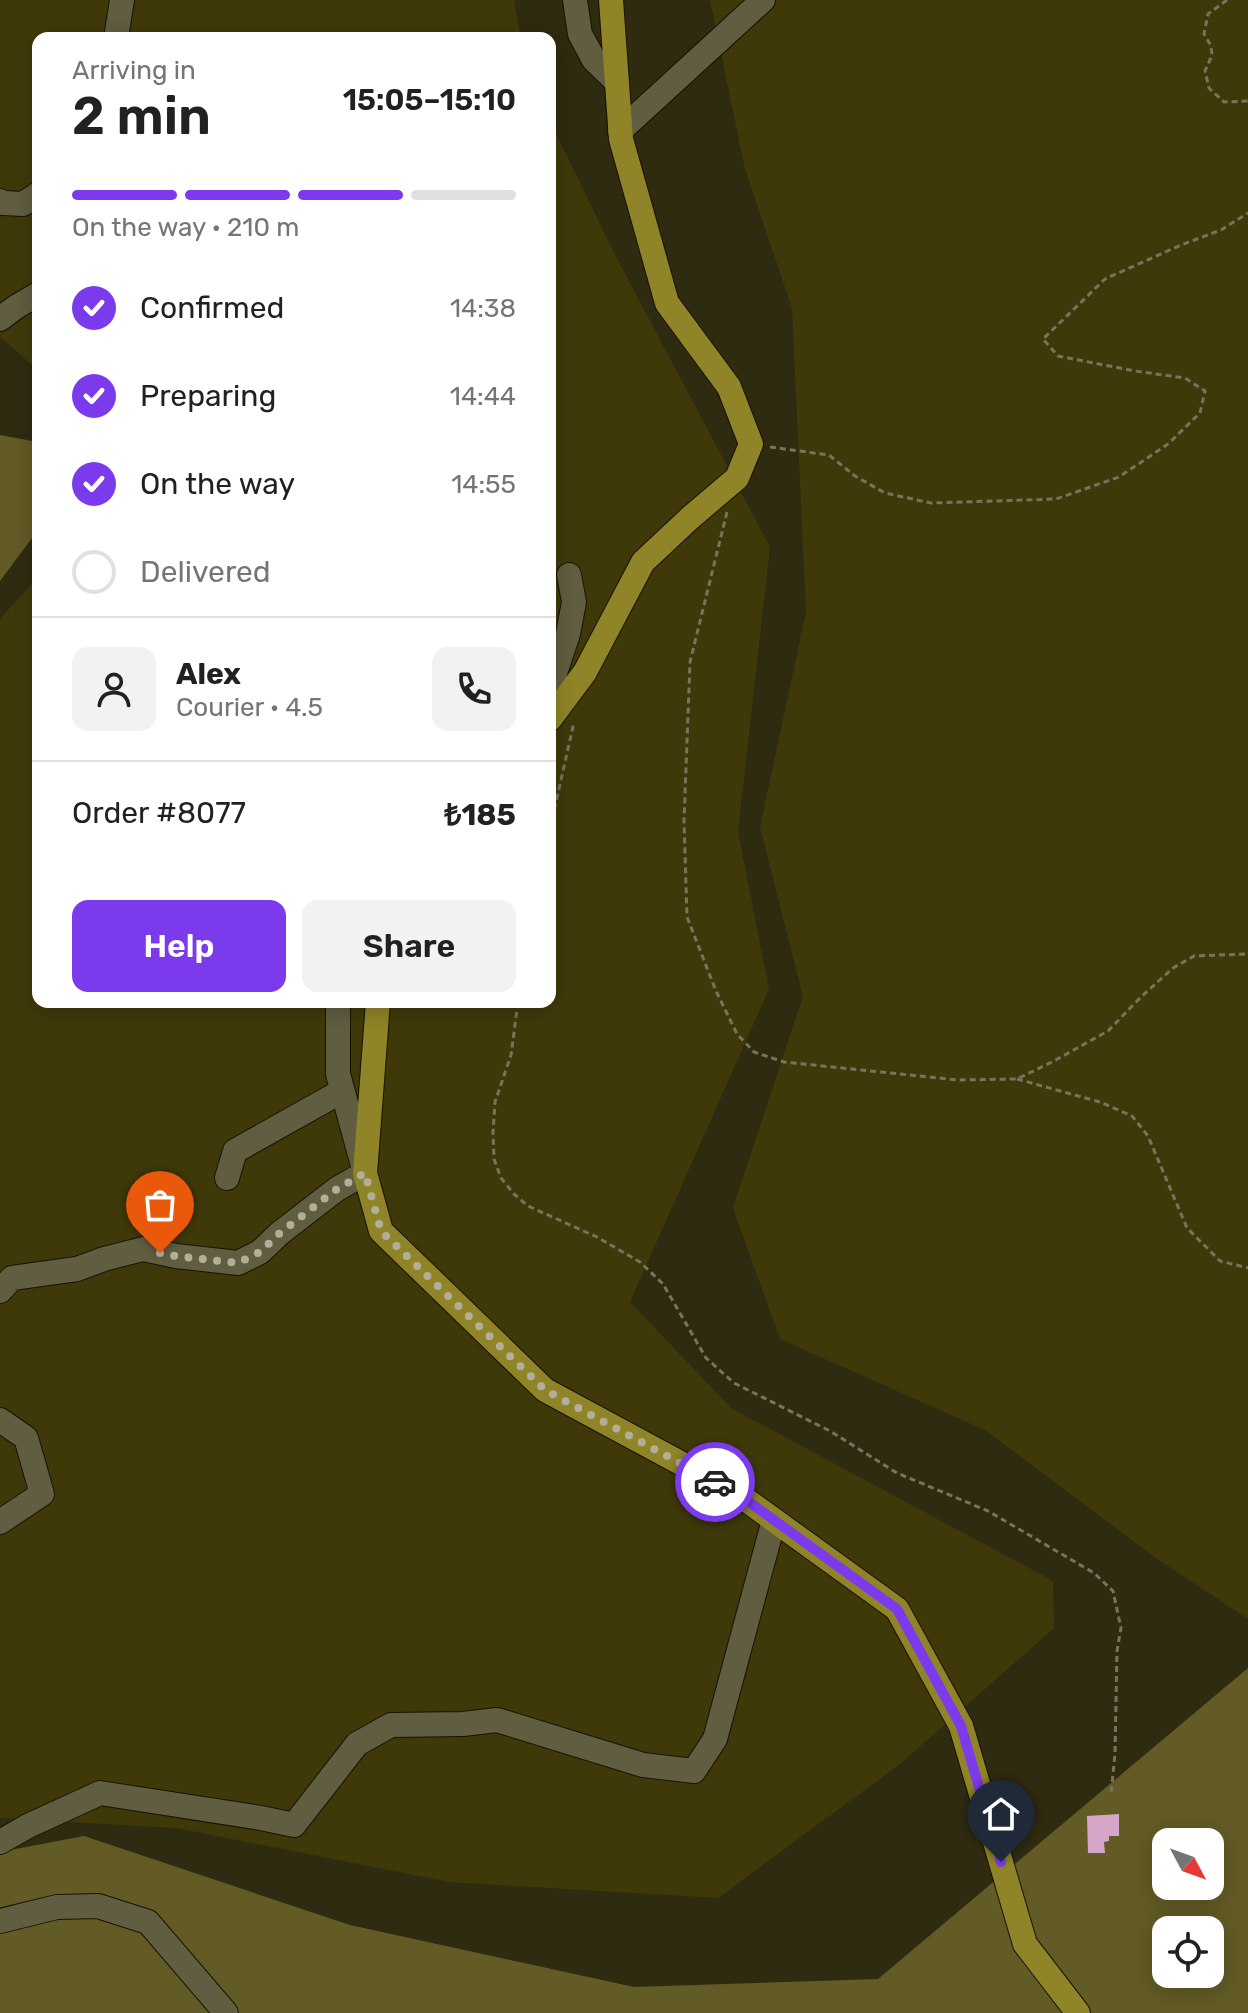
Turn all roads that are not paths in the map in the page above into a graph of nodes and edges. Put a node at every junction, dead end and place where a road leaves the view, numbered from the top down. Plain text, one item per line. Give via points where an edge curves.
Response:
1 (122, 0) edge
2 (575, 0) edge
3 (611, 0) edge
4 (763, 0) edge
5 (117, 32) edge
6 (617, 82) junction
7 (620, 131) junction
8 (32, 198) edge
9 (0, 201) edge
10 (32, 298) edge
11 (0, 319) edge
12 (569, 575) dead end
13 (556, 670) edge
14 (556, 711) edge
15 (338, 1008) edge
16 (378, 1008) edge
17 (342, 1091) junction
18 (365, 1173) junction
19 (227, 1178) dead end
20 (0, 1291) edge
21 (0, 1420) edge
22 (774, 1520) junction
23 (0, 1522) edge
24 (0, 1842) edge
25 (0, 1921) edge
26 (226, 2013) edge
27 (1078, 2013) edge

1 - 5 street
2 - 6 street via 580,34 594,60
3 - 6 main road
4 - 7 street
6 - 7 main road
7 - 14 main road via 667,303 729,387 751,444 735,481 643,562 585,672
8 - 9 street via 23,204
10 - 11 street
12 - 13 street via 574,602
15 - 17 street
16 - 18 main road
17 - 18 street
17 - 19 street via 235,1151
18 - 20 street via 238,1263 143,1249 77,1269 12,1278
18 - 22 main road via 381,1231 545,1390 738,1494
21 - 23 street via 26,1438 42,1494
22 - 24 street via 715,1739 694,1771 643,1765 497,1720 391,1725 357,1744 294,1825 100,1793
22 - 27 main road via 897,1609 961,1726 1025,1944
25 - 26 street via 57,1907 98,1906 148,1922

